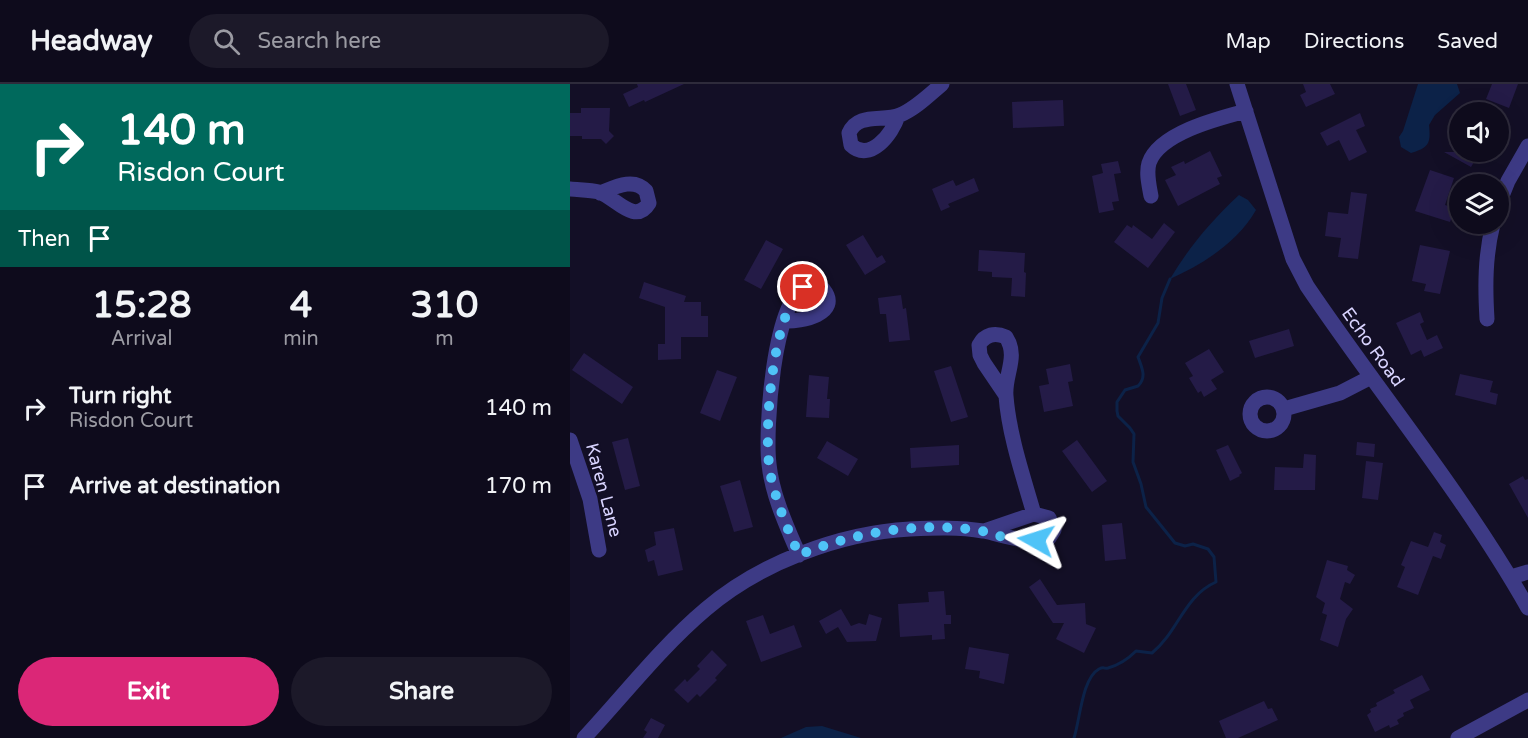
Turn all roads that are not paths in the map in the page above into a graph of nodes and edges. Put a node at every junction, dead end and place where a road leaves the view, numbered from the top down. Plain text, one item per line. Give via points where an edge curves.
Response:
1 (942, 84) edge
2 (1237, 84) edge
3 (1246, 111) junction
4 (898, 116) dead end
5 (1528, 146) edge
6 (1509, 179) edge
7 (570, 189) edge
8 (600, 193) dead end
9 (1151, 196) dead end
10 (1491, 234) edge
11 (1487, 319) dead end
12 (785, 321) dead end
13 (1371, 377) junction
14 (1005, 393) dead end
15 (1284, 409) dead end
16 (570, 440) edge
17 (1034, 514) junction
18 (984, 531) junction
19 (599, 550) dead end
20 (799, 555) junction
21 (1528, 572) edge
22 (1511, 577) junction
23 (1528, 608) edge
24 (1528, 700) edge
25 (584, 738) edge
26 (1458, 738) edge

1 - 4 street
2 - 3 street, Echo Road
3 - 9 street via 1198,126 1161,146 1148,170
3 - 13 street, Echo Road via 1298,270
5 - 6 street
7 - 8 street
10 - 11 street via 1485,280
12 - 20 street via 770,394 769,465
13 - 15 street via 1340,393
13 - 22 street, Echo Road
14 - 17 street
16 - 19 street, Karen Lane via 595,518
17 - 18 street
17 - 18 street via 1046,515 1052,521 1054,530 1049,538 1020,539
18 - 20 street via 933,528 877,532
20 - 25 street via 708,607
21 - 22 street
22 - 23 street, Echo Road
24 - 26 street

